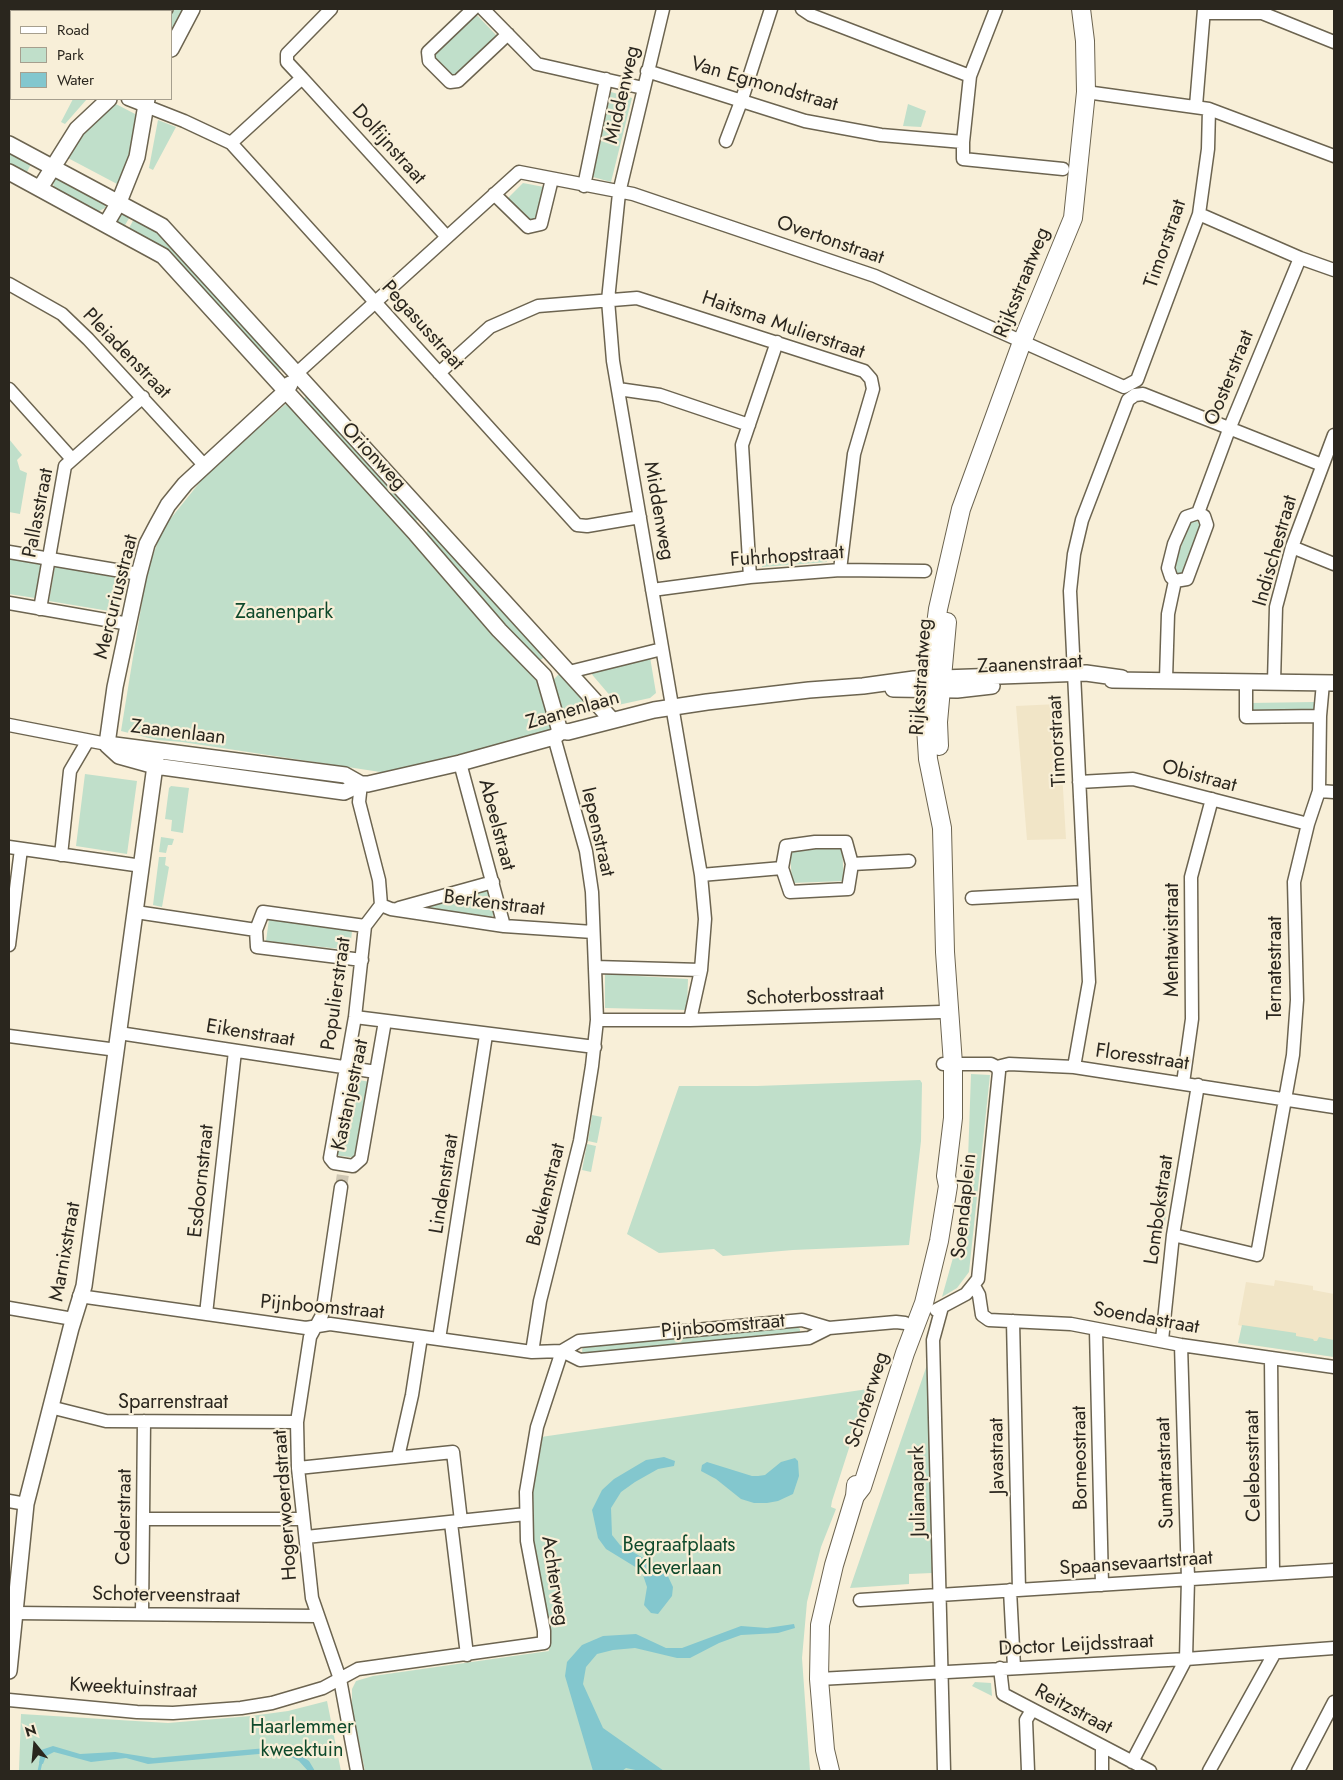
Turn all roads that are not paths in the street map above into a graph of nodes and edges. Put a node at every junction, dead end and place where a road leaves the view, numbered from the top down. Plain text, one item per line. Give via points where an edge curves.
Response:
1 (192, 9) edge
2 (332, 9) edge
3 (473, 9) edge
4 (483, 9) edge
5 (663, 9) edge
6 (771, 9) edge
7 (802, 9) edge
8 (996, 9) edge
9 (1088, 9) edge
10 (1204, 11) edge
11 (508, 34) junction
12 (1334, 42) edge
13 (172, 47) edge
14 (647, 71) junction
15 (970, 76) junction
16 (302, 78) junction
17 (606, 79) junction
18 (1086, 84) junction
19 (644, 88) junction
20 (742, 99) junction
21 (108, 100) edge
22 (133, 100) edge
23 (147, 103) edge
24 (1196, 106) junction
25 (1209, 109) junction
26 (726, 141) dead end
27 (963, 142) junction
28 (230, 143) junction
29 (9, 144) edge
30 (1334, 156) edge
31 (52, 166) junction
32 (1063, 169) dead end
33 (9, 172) edge
34 (552, 179) junction
35 (584, 186) junction
36 (40, 188) junction
37 (619, 192) junction
38 (494, 194) junction
39 (118, 202) junction
40 (1199, 214) junction
41 (106, 224) junction
42 (447, 237) junction
43 (1300, 258) junction
44 (1334, 270) edge
45 (9, 284) edge
46 (608, 300) junction
47 (375, 302) junction
48 (777, 342) junction
49 (1022, 342) junction
50 (297, 373) junction
51 (438, 373) junction
52 (9, 389) edge
53 (618, 389) junction
54 (1134, 389) junction
55 (286, 392) junction
56 (142, 397) junction
57 (749, 425) junction
58 (1230, 427) junction
59 (1334, 435) edge
60 (72, 459) junction
61 (204, 465) junction
62 (1322, 466) junction
63 (1198, 513) junction
64 (640, 517) junction
65 (430, 520) junction
66 (416, 534) junction
67 (1292, 547) junction
68 (9, 552) edge
69 (49, 558) junction
70 (1334, 564) edge
71 (840, 570) junction
72 (925, 571) dead end
73 (139, 574) junction
74 (750, 577) junction
75 (1175, 582) junction
76 (652, 590) junction
77 (9, 603) edge
78 (40, 609) junction
79 (129, 624) junction
80 (662, 649) junction
81 (567, 670) junction
82 (544, 676) junction
83 (1073, 678) junction
84 (1166, 679) junction
85 (1246, 681) junction
86 (1274, 682) junction
87 (1329, 683) edge
88 (935, 684) junction
89 (672, 707) junction
90 (1320, 716) junction
91 (612, 720) junction
92 (9, 725) edge
93 (558, 734) junction
94 (87, 742) junction
95 (107, 744) junction
96 (157, 751) junction
97 (460, 763) junction
98 (155, 766) junction
99 (1079, 782) junction
100 (361, 784) junction
101 (1319, 792) junction
102 (1334, 792) edge
103 (1212, 800) junction
104 (1308, 824) junction
105 (15, 848) edge
106 (60, 855) junction
107 (909, 861) dead end
108 (852, 864) junction
109 (142, 866) junction
110 (782, 868) junction
111 (701, 875) junction
112 (493, 882) junction
113 (1084, 892) junction
114 (972, 898) dead end
115 (386, 907) junction
116 (136, 912) junction
117 (365, 926) junction
118 (504, 926) junction
119 (256, 930) junction
120 (593, 932) junction
121 (9, 945) edge
122 (362, 960) junction
123 (595, 967) junction
124 (700, 970) junction
125 (946, 1011) junction
126 (355, 1017) junction
127 (597, 1020) junction
128 (690, 1020) junction
129 (386, 1021) junction
130 (119, 1033) junction
131 (486, 1035) junction
132 (9, 1036) edge
133 (594, 1047) junction
134 (117, 1050) junction
135 (235, 1051) junction
136 (948, 1064) junction
137 (997, 1067) junction
138 (1074, 1067) junction
139 (345, 1068) junction
140 (376, 1072) junction
141 (1183, 1083) junction
142 (1198, 1085) junction
143 (1284, 1099) junction
144 (1334, 1107) edge
145 (341, 1187) tunnel mouth
146 (1173, 1235) junction
147 (974, 1286) junction
148 (79, 1296) junction
149 (942, 1307) junction
150 (9, 1308) edge
151 (206, 1314) junction
152 (73, 1318) junction
153 (1013, 1321) junction
154 (912, 1324) junction
155 (316, 1326) junction
156 (829, 1328) junction
157 (1096, 1330) junction
158 (421, 1337) junction
159 (439, 1339) junction
160 (1162, 1340) junction
161 (1181, 1345) junction
162 (562, 1351) junction
163 (532, 1352) junction
164 (1271, 1358) junction
165 (1334, 1367) edge
166 (50, 1407) junction
167 (144, 1421) junction
168 (297, 1422) junction
169 (398, 1457) junction
170 (298, 1468) junction
171 (9, 1501) edge
172 (26, 1504) junction
173 (526, 1514) junction
174 (144, 1519) junction
175 (303, 1519) junction
176 (456, 1522) junction
177 (306, 1537) junction
178 (1334, 1570) edge
179 (1273, 1574) junction
180 (1188, 1580) junction
181 (1102, 1586) junction
182 (1015, 1590) junction
183 (941, 1596) junction
184 (860, 1600) dead end
185 (14, 1613) junction
186 (142, 1614) junction
187 (317, 1616) junction
188 (1334, 1648) edge
189 (1274, 1654) junction
190 (467, 1655) junction
191 (1186, 1659) junction
192 (1014, 1667) junction
193 (1000, 1668) junction
194 (9, 1672) edge
195 (942, 1672) junction
196 (340, 1679) junction
197 (823, 1679) junction
198 (9, 1700) edge
199 (1334, 1702) edge
200 (1032, 1710) junction
201 (1329, 1722) edge
202 (1102, 1747) junction
203 (1132, 1762) junction
204 (830, 1766) edge
205 (357, 1771) edge
206 (944, 1771) edge
207 (1028, 1771) edge
208 (1102, 1771) edge
209 (1150, 1771) edge
210 (1209, 1771) edge
211 (1298, 1771) edge

1 - 13 street
2 - 16 street, Dolfijnstraat via 287,54 288,62
3 - 11 street via 428,52 429,61 450,82 458,81
4 - 11 street
5 - 14 street, Middenweg
6 - 20 street
7 - 15 street
8 - 15 street
9 - 18 main road, Rijksstraatweg
10 - 12 street via 1262,13
10 - 24 street
11 - 17 street via 537,64
14 - 19 street, Middenweg
14 - 20 street, Van Egmondstraat
15 - 27 street
16 - 28 street
16 - 42 street, Dolfijnstraat
17 - 19 street
17 - 35 street, Middenweg
18 - 24 street
18 - 49 main road, Rijksstraatweg via 1073,218
19 - 37 street, Middenweg
20 - 26 street
20 - 27 street, Van Egmondstraat via 805,121 881,135
21 - 31 street via 77,129
22 - 23 street, Pegasusstraat
23 - 28 street, Pegasusstraat
23 - 39 street via 137,157
24 - 25 street
25 - 30 street
25 - 40 street, Timorstraat via 1208,148
27 - 32 street via 963,159
28 - 47 street, Pegasusstraat
29 - 31 street, Orionweg
31 - 36 street
31 - 39 street, Orionweg
33 - 36 street, Orionweg
34 - 35 street, Overtonstraat
34 - 38 street, Overtonstraat via 519,172
34 - 38 street via 541,224 528,227
35 - 37 street, Overtonstraat
36 - 41 street, Orionweg
37 - 46 street, Middenweg
37 - 49 street, Overtonstraat via 875,276
38 - 42 street
39 - 41 street
39 - 50 street, Orionweg via 162,226
40 - 43 street
40 - 54 street, Timorstraat
41 - 55 street, Orionweg via 163,256
42 - 47 street
43 - 44 street
43 - 58 street, Oosterstraat
45 - 56 street, Pleiadenstraat via 62,314
46 - 48 street, Haitsma Mulierstraat via 637,298
46 - 51 street, Haitsma Mulierstraat via 538,306 490,327
46 - 53 street, Middenweg
47 - 50 street
47 - 51 street, Pegasusstraat
48 - 57 street
48 - 71 street, Haitsma Mulierstraat via 864,371 871,379 873,389 854,454
49 - 54 street, Overtonstraat
49 - 88 main road, Rijksstraatweg via 961,509 938,610
50 - 55 street, Mercuriusstraat
50 - 65 street, Orionweg
51 - 64 street, Pegasusstraat via 577,525
52 - 60 street
53 - 57 street via 660,395
53 - 64 street, Middenweg
54 - 58 street, Overtonstraat
54 - 83 street, Timorstraat via 1082,520 1074,554 1070,591
55 - 61 street, Mercuriusstraat
55 - 66 street, Orionweg
56 - 60 street, Pallasstraat
56 - 61 street, Pleiadenstraat
57 - 74 street via 742,445
58 - 62 street, Overtonstraat
58 - 63 street, Oosterstraat
59 - 62 street, Indischestraat
60 - 69 street, Pallasstraat via 65,466
61 - 73 street, Mercuriusstraat via 168,506 147,544
62 - 67 street, Indischestraat
63 - 75 street, Oosterstraat via 1186,517 1174,544 1168,568
63 - 75 street via 1204,516 1207,526 1187,579
64 - 76 street, Middenweg
65 - 66 street
65 - 81 street, Orionweg
66 - 82 street, Orionweg via 498,630
67 - 70 street
67 - 86 street, Indischestraat via 1276,607
68 - 69 street
69 - 73 street
69 - 78 street, Pallasstraat
71 - 72 street, Fuhrhopstraat
71 - 74 street, Fuhrhopstraat
73 - 79 street, Mercuriusstraat
74 - 76 street, Fuhrhopstraat
75 - 84 street, Oosterstraat via 1168,614
76 - 80 street, Middenweg
77 - 78 street
78 - 79 street
79 - 95 street, Mercuriusstraat
80 - 81 street
80 - 89 street, Middenweg
81 - 82 street
81 - 91 street, Orionweg
82 - 93 street, Orionweg
83 - 84 street, Zaanenstraat
83 - 88 street, Zaanenstraat
83 - 99 street, Timorstraat
84 - 85 street, Zaanenstraat
85 - 86 street, Zaanenstraat
85 - 90 street via 1246,717
86 - 87 street, Zaanenstraat
87 - 90 street, Ternatestraat
88 - 89 street, Zaanenlaan via 799,693
88 - 125 main road, Rijksstraatweg via 925,710 928,759 942,828
89 - 91 street, Zaanenlaan
89 - 111 street, Middenweg
90 - 101 street, Ternatestraat
91 - 93 street, Zaanenlaan
92 - 94 street, Zaanenlaan
93 - 97 street, Zaanenlaan
93 - 120 street, Iepenstraat via 586,851
94 - 95 street, Zaanenlaan
94 - 106 street via 70,771
95 - 96 street, Zaanenlaan
95 - 98 street, Zaanenlaan via 119,756
96 - 98 street, Marnixstraat
96 - 100 street, Zaanenlaan via 345,775
97 - 100 street, Zaanenlaan
97 - 112 street, Abeelstraat
98 - 100 street, Zaanenlaan via 344,792
98 - 109 street, Marnixstraat
99 - 103 street, Obistraat via 1133,779
99 - 113 street, Timorstraat
100 - 115 street via 359,802
101 - 102 street
101 - 104 street, Ternatestraat
103 - 104 street, Obistraat
103 - 141 street, Mentawistraat via 1191,877 1192,1019
104 - 143 street, Ternatestraat via 1294,882 1297,1000 1293,1055
105 - 106 street
105 - 121 street
106 - 109 street
107 - 108 street
108 - 110 street via 846,842 815,842 786,846
108 - 110 street via 848,889 790,892
109 - 116 street, Marnixstraat
110 - 111 street
111 - 124 street, Middenweg via 705,919
112 - 115 street, Berkenstraat
112 - 118 street, Abeelstraat
113 - 114 street
113 - 138 street, Timorstraat via 1089,982
115 - 117 street, Populierstraat
115 - 118 street, Berkenstraat
116 - 119 street
116 - 130 street, Marnixstraat
117 - 119 street via 263,912
117 - 122 street, Populierstraat
118 - 120 street, Berkenstraat
119 - 122 street via 257,947
120 - 123 street, Iepenstraat
122 - 126 street, Populierstraat
123 - 124 street
123 - 127 street, Iepenstraat
124 - 128 street, Middenweg
125 - 128 street, Schoterbosstraat
125 - 136 main road, Soendaplein
126 - 129 street
126 - 139 street, Populierstraat
127 - 128 street, Schoterbosstraat
127 - 133 street, Beukenstraat
129 - 131 street
129 - 140 street, Kastanjestraat
130 - 134 street, Marnixstraat
130 - 135 street, Eikenstraat
131 - 133 street
131 - 159 street, Lindenstraat
132 - 134 street
133 - 163 street, Beukenstraat via 580,1141 540,1301
134 - 148 street, Marnixstraat via 84,1286
135 - 139 street, Eikenstraat
135 - 151 street, Esdoornstraat
136 - 137 street, Floresstraat via 991,1064
136 - 154 main road, Soendaplein via 946,1176
137 - 138 street, Floresstraat via 1009,1064
137 - 147 street, Soendaplein via 979,1272
138 - 141 street, Floresstraat
139 - 140 street, Eikenstraat
139 - 140 street, Kastanjestraat via 330,1158 343,1170 361,1159
141 - 142 street, Floresstraat
142 - 143 street, Floresstraat
142 - 146 street, Lombokstraat
143 - 144 street, Floresstraat
143 - 146 street, Ternatestraat via 1257,1255
145 - 155 street via 322,1315
146 - 160 street, Lombokstraat
147 - 149 street, Soendaplein
147 - 153 street, Soendastraat via 984,1317
148 - 151 street, Pijnboomstraat
148 - 152 street, Marnixstraat
149 - 154 street, Soendaplein
149 - 183 street, Julianapark via 933,1340
150 - 152 street
151 - 155 street, Pijnboomstraat via 306,1328
152 - 166 street, Marnixstraat
153 - 157 street, Soendastraat via 1071,1324
153 - 182 street, Javastraat
154 - 156 street, Pijnboomstraat via 896,1322
154 - 197 main road, Schoterweg via 855,1486 855,1496 834,1565 820,1625
155 - 158 street, Pijnboomstraat via 330,1324
155 - 168 street, Hogerwoerdstraat via 310,1337
156 - 162 street, Pijnboomstraat via 802,1320 579,1341
156 - 162 street, Pijnboomstraat via 809,1338 580,1360
157 - 160 street, Soendastraat
157 - 181 street, Borneostraat
158 - 159 street, Pijnboomstraat
158 - 169 street
159 - 163 street, Pijnboomstraat
160 - 161 street, Soendastraat
161 - 164 street, Soendastraat
161 - 180 street, Sumatrastraat
162 - 163 street, Pijnboomstraat
162 - 173 street, Achterweg via 533,1442
164 - 165 street, Soendastraat
164 - 179 street, Celebesstraat
166 - 167 street, Sparrenstraat via 106,1421
166 - 172 street, Marnixstraat
167 - 168 street, Sparrenstraat
167 - 174 street, Cederstraat
168 - 170 street, Hogerwoerdstraat
169 - 170 street
169 - 176 street via 453,1452
170 - 175 street, Hogerwoerdstraat
171 - 172 street
172 - 185 street, Marnixstraat
173 - 176 street
173 - 190 street, Achterweg via 527,1541 545,1641
174 - 175 street
174 - 186 street, Cederstraat
175 - 177 street, Hogerwoerdstraat
176 - 177 street
176 - 190 street
177 - 187 street, Hogerwoerdstraat
178 - 179 street, Spaansevaartstraat
179 - 180 street, Spaansevaartstraat
180 - 181 street, Spaansevaartstraat
180 - 191 street, Sumatrastraat
181 - 182 street, Spaansevaartstraat
182 - 183 street, Spaansevaartstraat
182 - 192 street, Javastraat
183 - 184 street
183 - 195 street, Julianapark
185 - 186 street, Schoterveenstraat
185 - 194 street, Marnixstraat
186 - 187 street, Schoterveenstraat
187 - 196 street, Hogerwoerdstraat
188 - 189 street, Doctor Leijdsstraat
189 - 191 street, Doctor Leijdsstraat
189 - 210 street
190 - 196 street, Achterweg via 358,1669
191 - 192 street, Doctor Leijdsstraat
191 - 203 street
192 - 193 street, Doctor Leijdsstraat
193 - 195 street, Doctor Leijdsstraat
193 - 200 street, Reitzstraat via 1002,1694
195 - 197 street, Doctor Leijdsstraat
195 - 206 street, Julianapark
196 - 198 street, Kweektuinstraat via 323,1688 272,1703 209,1711 137,1712
196 - 205 street, Hogerwoerdstraat
197 - 204 main road, Schoterweg via 825,1750
199 - 201 street
200 - 202 street, Reitzstraat
200 - 207 street via 1026,1720
201 - 211 street
202 - 203 street, Reitzstraat
202 - 208 street
203 - 209 street, Reitzstraat

